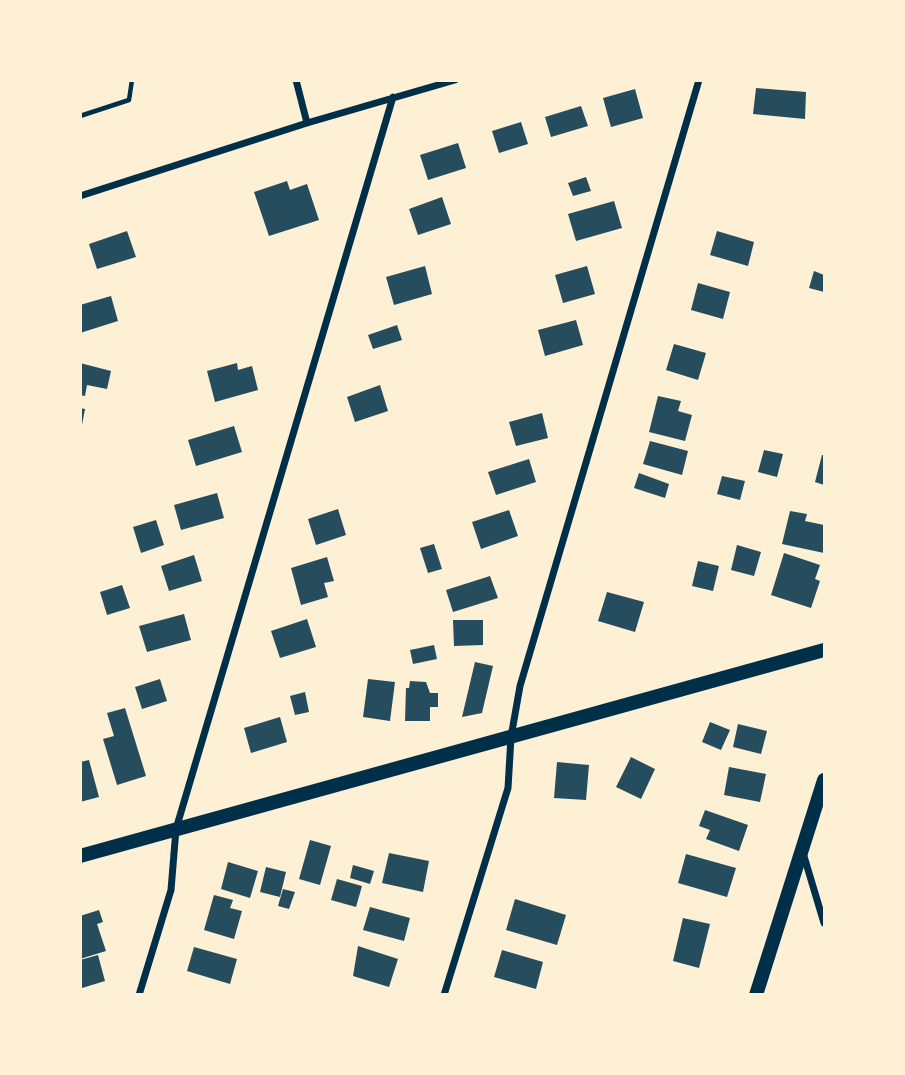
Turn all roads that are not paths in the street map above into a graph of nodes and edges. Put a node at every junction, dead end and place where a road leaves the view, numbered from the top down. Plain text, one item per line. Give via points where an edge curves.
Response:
1 (132, 80) edge
2 (296, 80) edge
3 (455, 80) edge
4 (699, 80) edge
5 (393, 97) junction
6 (80, 116) edge
7 (307, 123) junction
8 (80, 196) edge
9 (824, 650) edge
10 (511, 737) junction
11 (824, 780) edge
12 (176, 829) junction
13 (801, 849) junction
14 (80, 856) edge
15 (824, 923) edge
16 (139, 995) edge
17 (444, 995) edge
18 (756, 995) edge

1 - 6 lane via 129,100
2 - 7 street
3 - 5 street
4 - 10 street via 520,686
5 - 7 street
5 - 12 street
7 - 8 street
9 - 10 main road
10 - 12 main road
10 - 17 street via 508,788
11 - 13 main road
12 - 14 main road
12 - 16 street via 171,890
13 - 15 street
13 - 18 main road

